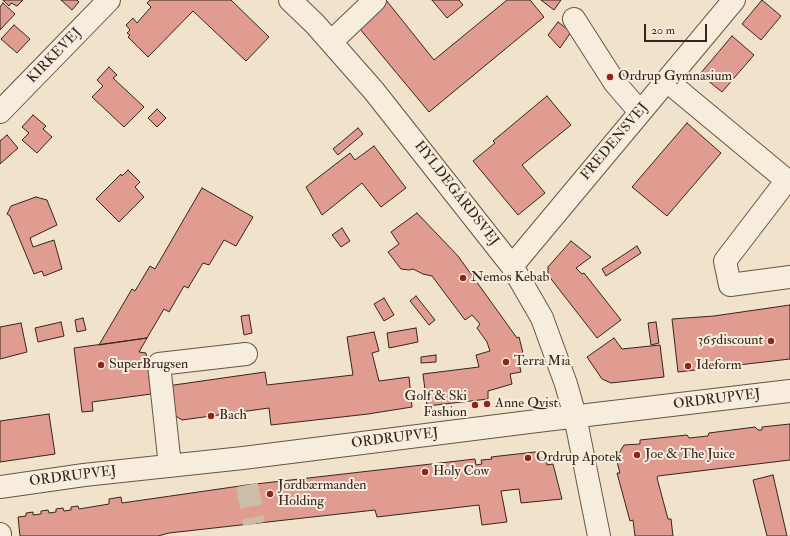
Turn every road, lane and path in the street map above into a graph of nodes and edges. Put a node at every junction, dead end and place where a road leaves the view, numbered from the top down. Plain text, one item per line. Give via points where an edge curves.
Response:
1 (109, 0) edge
2 (290, 0) edge
3 (375, 0) edge
4 (734, 0) edge
5 (574, 19) dead end
6 (331, 42) junction
7 (667, 81) junction
8 (0, 112) edge
9 (640, 112) junction
10 (788, 181) edge
11 (512, 266) junction
12 (790, 277) edge
13 (246, 354) dead end
14 (790, 391) edge
15 (575, 416) junction
16 (170, 466) junction
17 (0, 487) edge
18 (599, 536) edge

1 - 8 street, KIRKEVEJ
2 - 6 street, HYLDEGÅRDSVEJ
3 - 6 street
4 - 7 street, FREDENSVEJ
5 - 9 street via 615,83
6 - 11 street, HYLDEGÅRDSVEJ via 379,97
7 - 9 street, FREDENSVEJ
7 - 10 street
9 - 11 street, FREDENSVEJ
10 - 12 street via 725,262 730,285
11 - 15 street, HYLDEGÅRDSVEJ via 542,318
13 - 16 street via 159,364
14 - 15 street, ORDRUPVEJ
15 - 16 street, ORDRUPVEJ
15 - 18 street, HYLDEGÅRDSVEJ
16 - 17 street, ORDRUPVEJ

